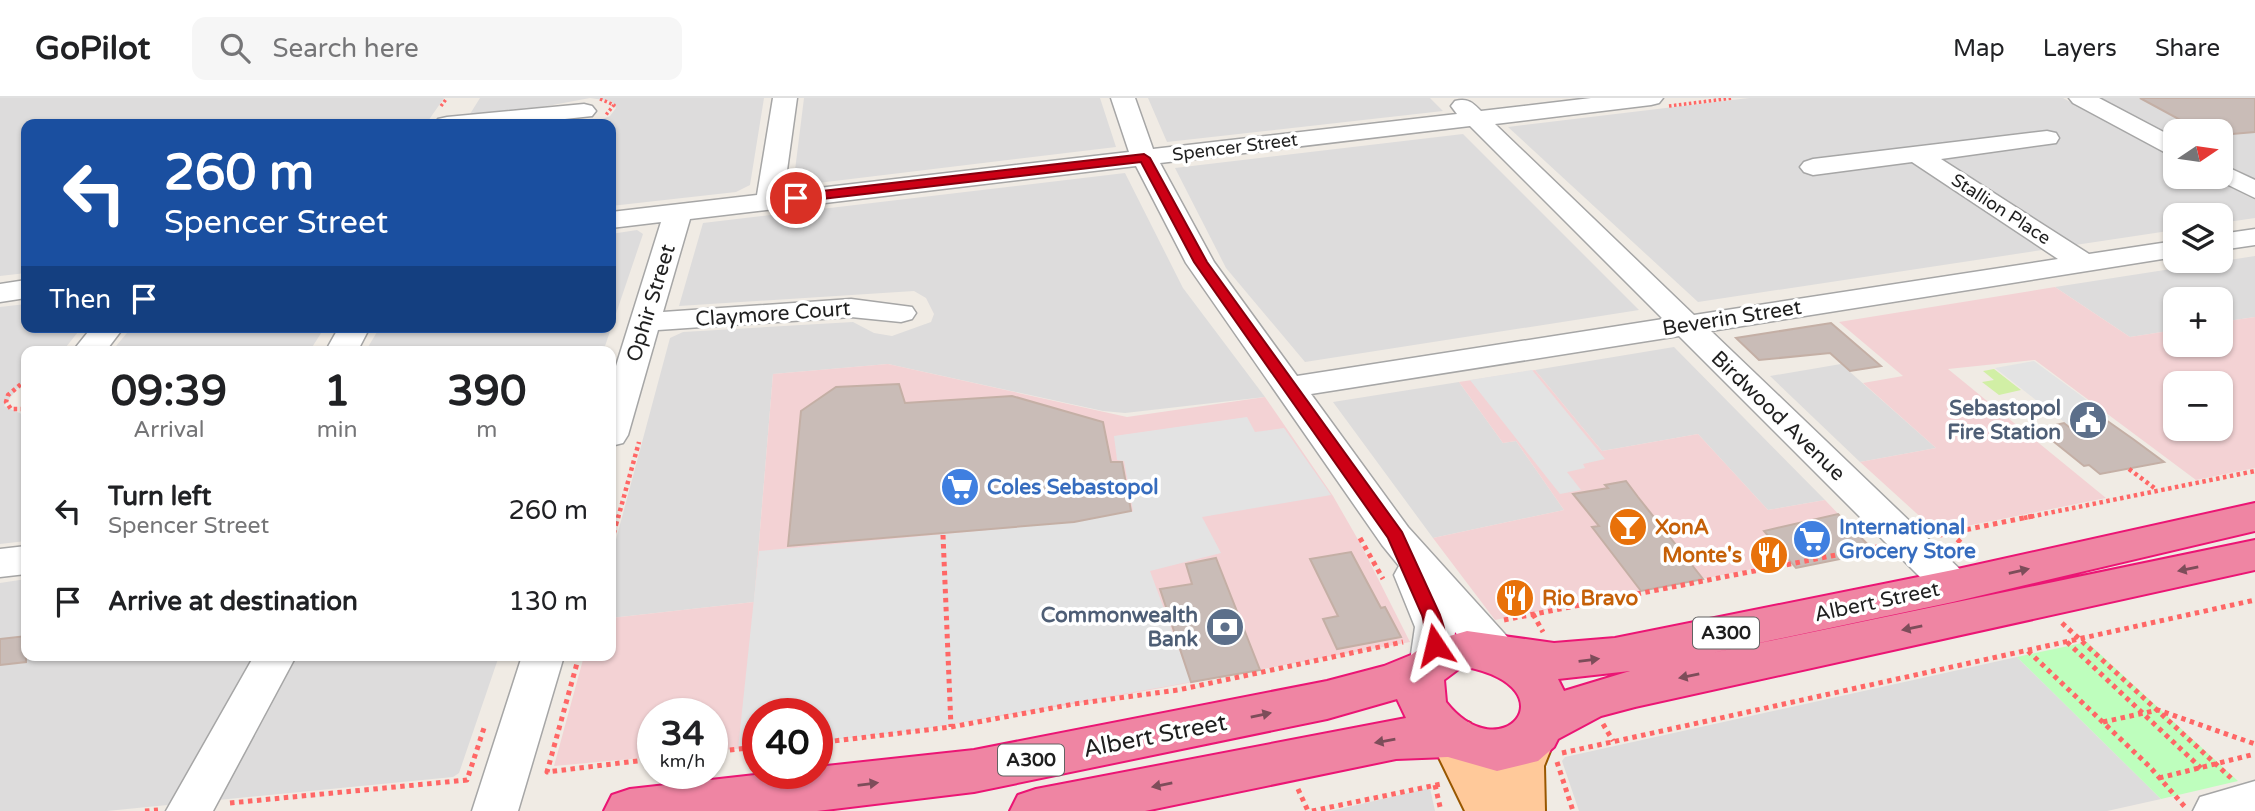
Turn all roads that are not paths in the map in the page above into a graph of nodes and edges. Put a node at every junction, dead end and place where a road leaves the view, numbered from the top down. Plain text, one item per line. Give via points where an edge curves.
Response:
1 (463, 98) edge
2 (785, 98) edge
3 (1123, 98) edge
4 (1454, 98) edge
5 (1651, 98) edge
6 (2081, 98) edge
7 (584, 111) dead end
8 (449, 119) edge
9 (499, 119) edge
10 (1475, 119) junction
11 (2047, 138) dead end
12 (2163, 142) edge
13 (1917, 154) junction
14 (1144, 158) junction
15 (1813, 167) dead end
16 (2233, 178) edge
17 (2255, 190) edge
18 (769, 201) junction
19 (678, 212) junction
20 (616, 219) edge
21 (2255, 237) edge
22 (2233, 240) edge
23 (2163, 251) edge
24 (2084, 263) junction
25 (21, 290) edge
26 (0, 293) edge
27 (901, 313) dead end
28 (645, 322) junction
29 (1685, 325) junction
30 (1289, 387) junction
31 (616, 418) edge
32 (2255, 517) edge
33 (2255, 555) edge
34 (21, 561) edge
35 (0, 563) edge
36 (1953, 586) junction
37 (1452, 648) junction
38 (272, 661) edge
39 (541, 661) edge
40 (1453, 737) junction
41 (1501, 779) edge
42 (481, 795) edge
43 (190, 809) edge
44 (630, 811) edge
45 (1035, 811) edge

1 - 8 street
2 - 18 street
3 - 14 street
4 - 10 street, Birdwood Avenue
5 - 10 street, Spencer Street
6 - 12 street
7 - 9 street
10 - 14 street, Spencer Street
10 - 29 street, Birdwood Avenue
11 - 13 street, Stallion Place
13 - 15 street, Stallion Place
13 - 24 street, Stallion Place
14 - 18 street, Spencer Street
14 - 30 street via 1200,262
16 - 17 street
18 - 19 street, Spencer Street
19 - 20 street, Spencer Street
19 - 28 street, Ophir Street
21 - 22 street
23 - 24 street, Beverin Street
24 - 29 street, Beverin Street
25 - 26 street
27 - 28 street, Claymore Court via 851,308
28 - 31 street, Ophir Street
29 - 30 street, Beverin Street
29 - 36 street, Birdwood Avenue
30 - 37 street via 1395,536
36 -> 32 highway, Albert Street / A300
33 -> 41 highway, Albert Street / A300 via 1588,701
34 - 35 street
37 -> 36 highway, Albert Street / A300 via 1555,661 1595,659
37 - 40 highway via 1419,688 1425,710
37 - 41 highway via 1521,665 1538,683 1547,704
44 -> 37 highway, Albert Street / A300 via 974,771 1327,700 1392,682
38 - 43 street
39 - 42 street
40 - 41 main road
40 - 41 highway, Albert Street via 1502,750
40 -> 45 highway, A300 via 1387,741

